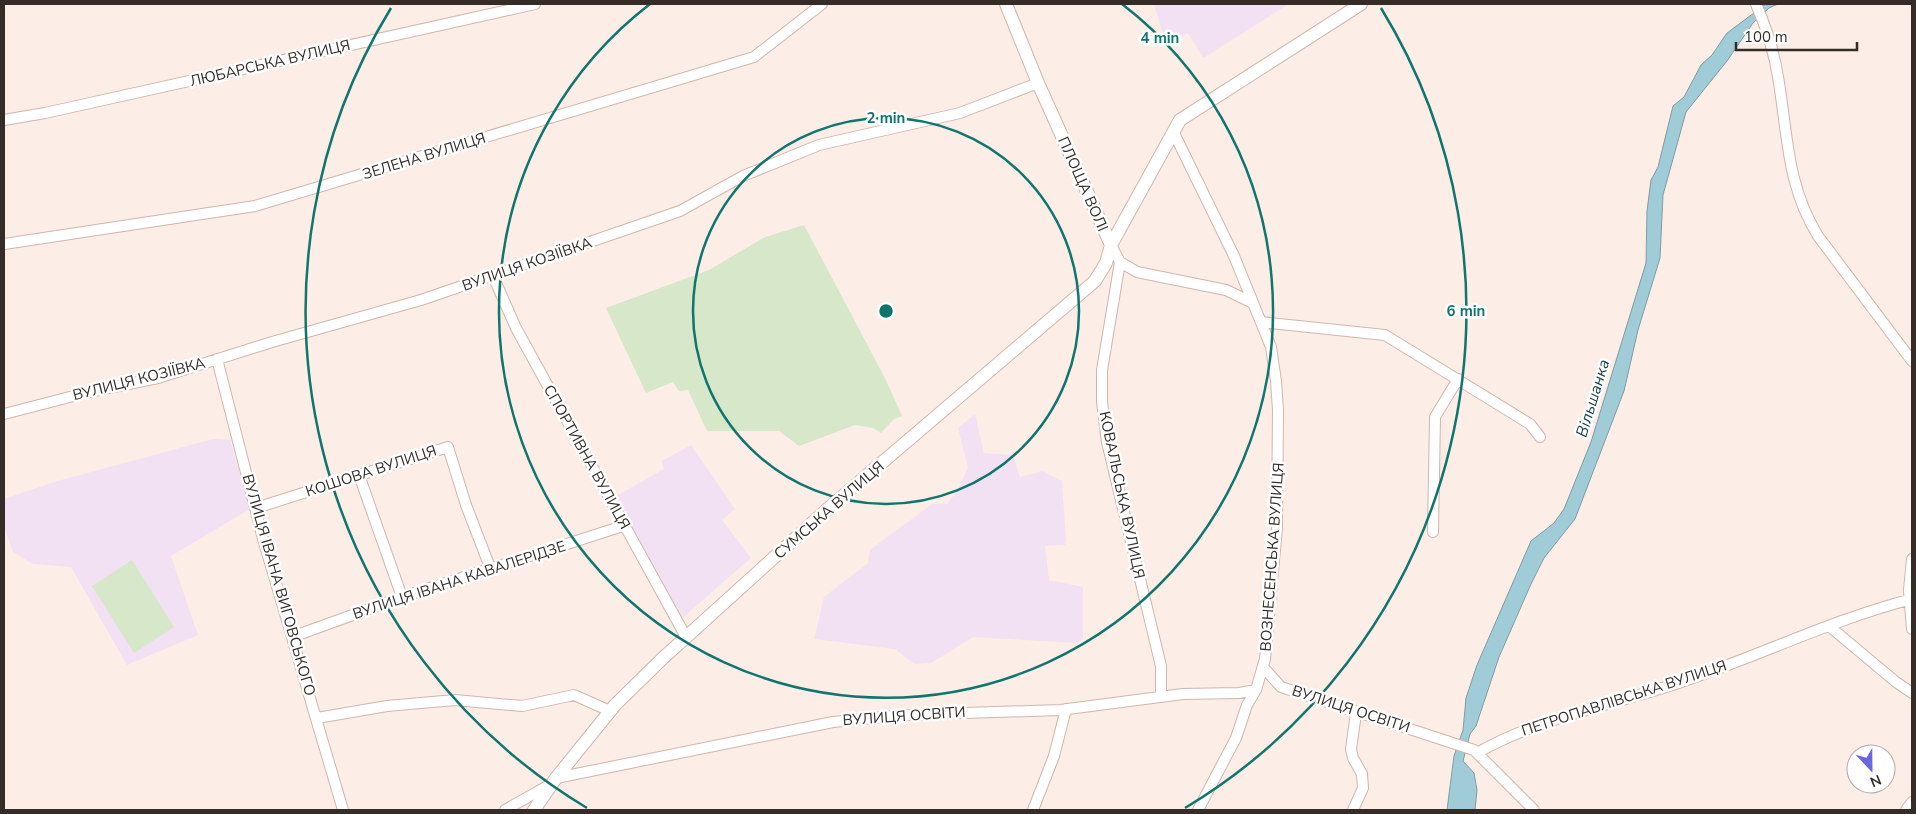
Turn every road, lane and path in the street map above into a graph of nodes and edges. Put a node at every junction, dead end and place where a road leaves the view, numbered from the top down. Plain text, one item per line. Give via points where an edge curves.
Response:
1 (535, 4) edge
2 (822, 4) edge
3 (1006, 4) edge
4 (1361, 4) edge
5 (1756, 4) edge
6 (1038, 83) junction
7 (4, 120) edge
8 (1173, 131) junction
9 (4, 244) edge
10 (1110, 245) junction
11 (1120, 262) junction
12 (493, 276) junction
13 (1253, 303) junction
14 (1261, 322) junction
15 (217, 359) junction
16 (1912, 361) edge
17 (1458, 379) junction
18 (4, 414) edge
19 (1540, 436) dead end
20 (359, 475) junction
21 (256, 508) junction
22 (626, 526) junction
23 (1432, 532) dead end
24 (1912, 559) edge
25 (491, 570) junction
26 (402, 597) junction
27 (1911, 600) edge
28 (1829, 626) junction
29 (1912, 629) edge
30 (292, 637) junction
31 (686, 637) junction
32 (1263, 667) junction
33 (1256, 690) junction
34 (1912, 693) edge
35 (1161, 697) junction
36 (1066, 709) junction
37 (610, 711) junction
38 (1356, 713) junction
39 (317, 718) junction
40 (1476, 751) junction
41 (554, 781) junction
42 (1912, 802) edge
43 (343, 810) edge
44 (505, 810) edge
45 (534, 810) edge
46 (1033, 810) edge
47 (1198, 810) edge
48 (1353, 810) edge
49 (1534, 810) edge
50 (1906, 810) edge

1 - 7 street, ЛЮБАРСЬКА ВУЛИЦЯ
2 - 9 street, ЗЕЛЕНА ВУЛИЦЯ via 754,57 265,203
3 - 6 main road, ПЛОЩА ВОЛІ
4 - 8 main road, ПЛОЩА ВОЛІ via 1184,116
5 - 16 street via 1765,24 1778,77 1791,172 1807,216 1818,236
6 - 10 main road, ПЛОЩА ВОЛІ
6 - 12 street, ВУЛИЦЯ КОЗІЇВКА via 960,112 819,145 743,176 680,211
8 - 10 main road, ПЛОЩА ВОЛІ
8 - 13 street, ВОЗНЕСЕНСЬКА ВУЛИЦЯ via 1234,256
10 - 11 street
10 - 31 main road, СУМСЬКА ВУЛИЦЯ via 1106,263 1087,288 831,506
11 - 13 street via 1144,274 1226,290
11 - 35 street, КОВАЛЬСЬКА ВУЛИЦЯ via 1102,370 1102,402 1107,442 1161,666
12 - 15 street, ВУЛИЦЯ КОЗІЇВКА
12 - 22 street, СПОРТИВНА ВУЛИЦЯ via 516,328
13 - 14 street, ВОЗНЕСЕНСЬКА ВУЛИЦЯ
14 - 17 street via 1385,335
14 - 32 street, ВОЗНЕСЕНСЬКА ВУЛИЦЯ via 1271,347 1276,381 1278,458 1273,585
15 - 18 street, ВУЛИЦЯ КОЗІЇВКА via 158,378
15 - 21 street, ВУЛИЦЯ ІВАНА ВИГОВСЬКОГО
17 - 19 street via 1530,424
17 - 23 street via 1435,417
20 - 21 street, КОШОВА ВУЛИЦЯ
20 - 25 street, КОШОВА ВУЛИЦЯ via 448,447
20 - 26 street
21 - 30 street, ВУЛИЦЯ ІВАНА ВИГОВСЬКОГО
22 - 25 street, ВУЛИЦЯ ІВАНА КАВАЛЕРІДЗЕ
22 - 31 street, СПОРТИВНА ВУЛИЦЯ
24 - 27 street
25 - 26 street, ВУЛИЦЯ ІВАНА КАВАЛЕРІДЗЕ
26 - 30 street, ВУЛИЦЯ ІВАНА КАВАЛЕРІДЗЕ
27 - 28 street, ПЕТРОПАВЛІВСЬКА ВУЛИЦЯ
27 - 29 street
28 - 34 street
28 - 40 street, ПЕТРОПАВЛІВСЬКА ВУЛИЦЯ via 1684,681 1522,732
30 - 39 street, ВУЛИЦЯ ІВАНА ВИГОВСЬКОГО
31 - 37 main road, СУМСЬКА ВУЛИЦЯ
32 - 33 street, ВОЗНЕСЕНСЬКА ВУЛИЦЯ
32 - 38 street, ВУЛИЦЯ ОСВІТИ via 1281,687
33 - 35 street, ВУЛИЦЯ ОСВІТИ
33 - 47 street, ВОЗНЕСЕНСЬКА ВУЛИЦЯ via 1247,705 1236,738
35 - 36 street, ВУЛИЦЯ ОСВІТИ
36 - 41 street, ВУЛИЦЯ ОСВІТИ via 904,715 833,722
36 - 46 street via 1054,756
37 - 39 street via 574,694 522,706 455,700 387,706
37 - 41 main road, СУМСЬКА ВУЛИЦЯ
38 - 40 street, ВУЛИЦЯ ОСВІТИ
38 - 48 street via 1351,749 1362,774 1363,788
39 - 43 street, ВУЛИЦЯ ІВАНА ВИГОВСЬКОГО
40 - 49 street
41 - 44 street, СУМСЬКА ВУЛИЦЯ
41 - 45 main road, СУМСЬКА ВУЛИЦЯ
42 - 50 street

